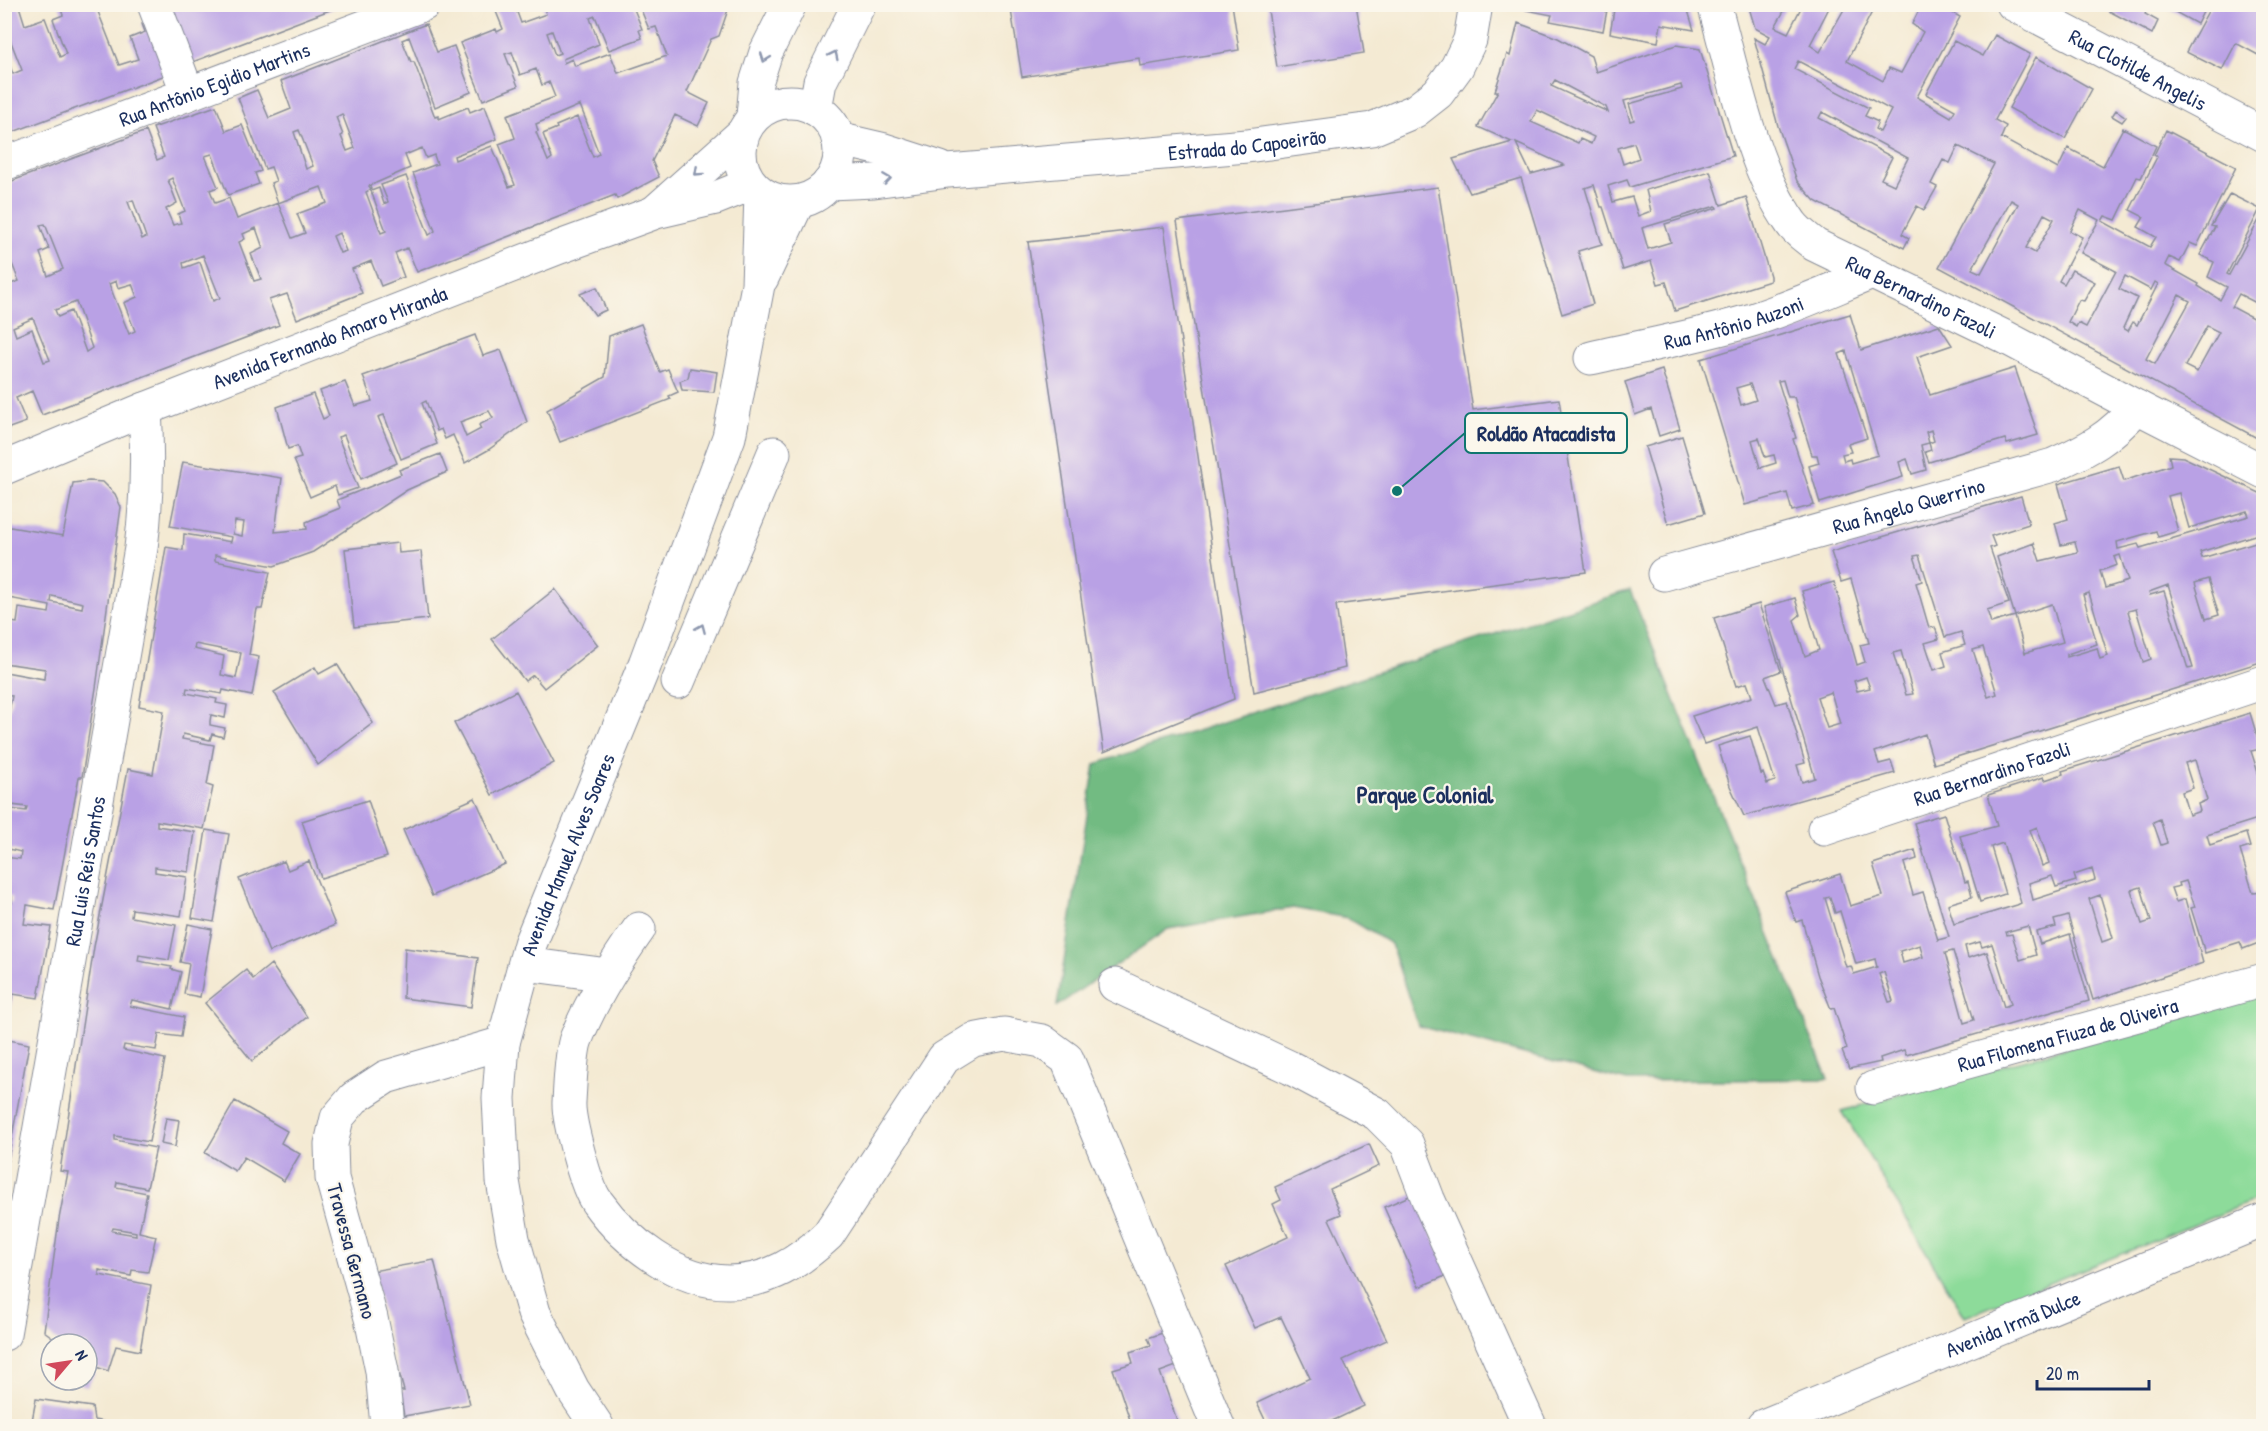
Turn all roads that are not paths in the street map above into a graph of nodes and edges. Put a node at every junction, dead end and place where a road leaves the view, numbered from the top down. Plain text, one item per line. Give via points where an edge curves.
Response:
1 (154, 4) edge
2 (424, 4) edge
3 (789, 4) edge
4 (859, 4) edge
5 (1476, 4) edge
6 (1714, 4) edge
7 (2013, 4) edge
8 (188, 94) junction
9 (815, 108) junction
10 (748, 125) junction
11 (2264, 135) edge
12 (838, 140) junction
13 (4, 164) edge
14 (948, 171) junction
15 (829, 183) junction
16 (756, 189) junction
17 (798, 202) junction
18 (656, 212) junction
19 (1872, 273) junction
20 (758, 285) junction
21 (1591, 358) dead end
22 (2137, 408) junction
23 (144, 409) junction
24 (774, 453) dead end
25 (4, 468) edge
26 (2264, 472) edge
27 (1664, 574) dead end
28 (678, 682) dead end
29 (2264, 682) edge
30 (1824, 829) dead end
31 (639, 929) dead end
32 (525, 964) junction
33 (608, 975) junction
34 (2264, 980) edge
35 (1114, 985) dead end
36 (503, 1043) junction
37 (1873, 1088) dead end
38 (2264, 1220) edge
39 (4, 1334) edge
40 (387, 1426) edge
41 (597, 1426) edge
42 (1218, 1426) edge
43 (1530, 1426) edge
44 (1763, 1426) edge

1 - 8 street
2 - 8 street, Rua Antônio Egidio Martins
3 -> 10 street via 766,52
9 -> 4 street via 820,82
5 - 14 street, Estrada do Capoeirão via 1470,40 1457,68 1438,93 1415,111 1372,129 1247,146
6 - 19 street, Rua Bernardino Fazoli via 1754,147 1775,197 1792,225 1815,245
7 - 11 street, Rua Clotilde Angelis
8 - 13 street, Rua Antônio Egidio Martins
9 - 10 street via 783,102 767,106
9 - 12 street via 830,122
10 - 16 street via 739,151 742,168
10 -> 18 street, Avenida Fernando Amaro Miranda
12 - 14 street, Estrada do Capoeirão
12 - 15 street via 839,162
15 -> 14 street, Estrada do Capoeirão
15 - 17 street via 816,195
16 - 17 street via 785,202
16 - 18 street, Avenida Fernando Amaro Miranda
16 - 20 street, Avenida Manuel Alves Soares
17 - 20 street, Avenida Manuel Alves Soares
18 - 23 street, Avenida Fernando Amaro Miranda
19 - 21 street, Rua Antônio Auzoni via 1750,320
19 - 22 street, Rua Bernardino Fazoli via 2005,337
20 - 32 street, Avenida Manuel Alves Soares via 729,437 649,654
22 - 26 street, Rua Bernardino Fazoli
22 - 27 street, Rua Ângelo Querrino via 2091,448 2053,465
23 - 25 street, Avenida Fernando Amaro Miranda
23 - 39 street, Rua Luis Reis Santos via 148,454 141,548
28 -> 24 street
29 - 30 street, Rua Bernardino Fazoli
31 - 33 street
32 - 33 street
32 - 36 street, Avenida Manuel Alves Soares
33 - 42 street via 576,1041 569,1104 576,1147 595,1200 632,1240 665,1264 699,1278 727,1282 754,1279 780,1271 804,1257 828,1235 944,1058 973,1040 1004,1034 1042,1041 1067,1059
34 - 37 street, Rua Filomena Fiuza de Oliveira
35 - 43 street via 1291,1068 1377,1114 1407,1144
36 - 40 street, Travessa Germano via 386,1077 354,1098 337,1118 331,1143 332,1178 371,1318 382,1371
36 - 41 street, Avenida Manuel Alves Soares via 499,1098 503,1170 513,1239 534,1313 573,1390
38 - 44 street, Avenida Irmã Dulce

